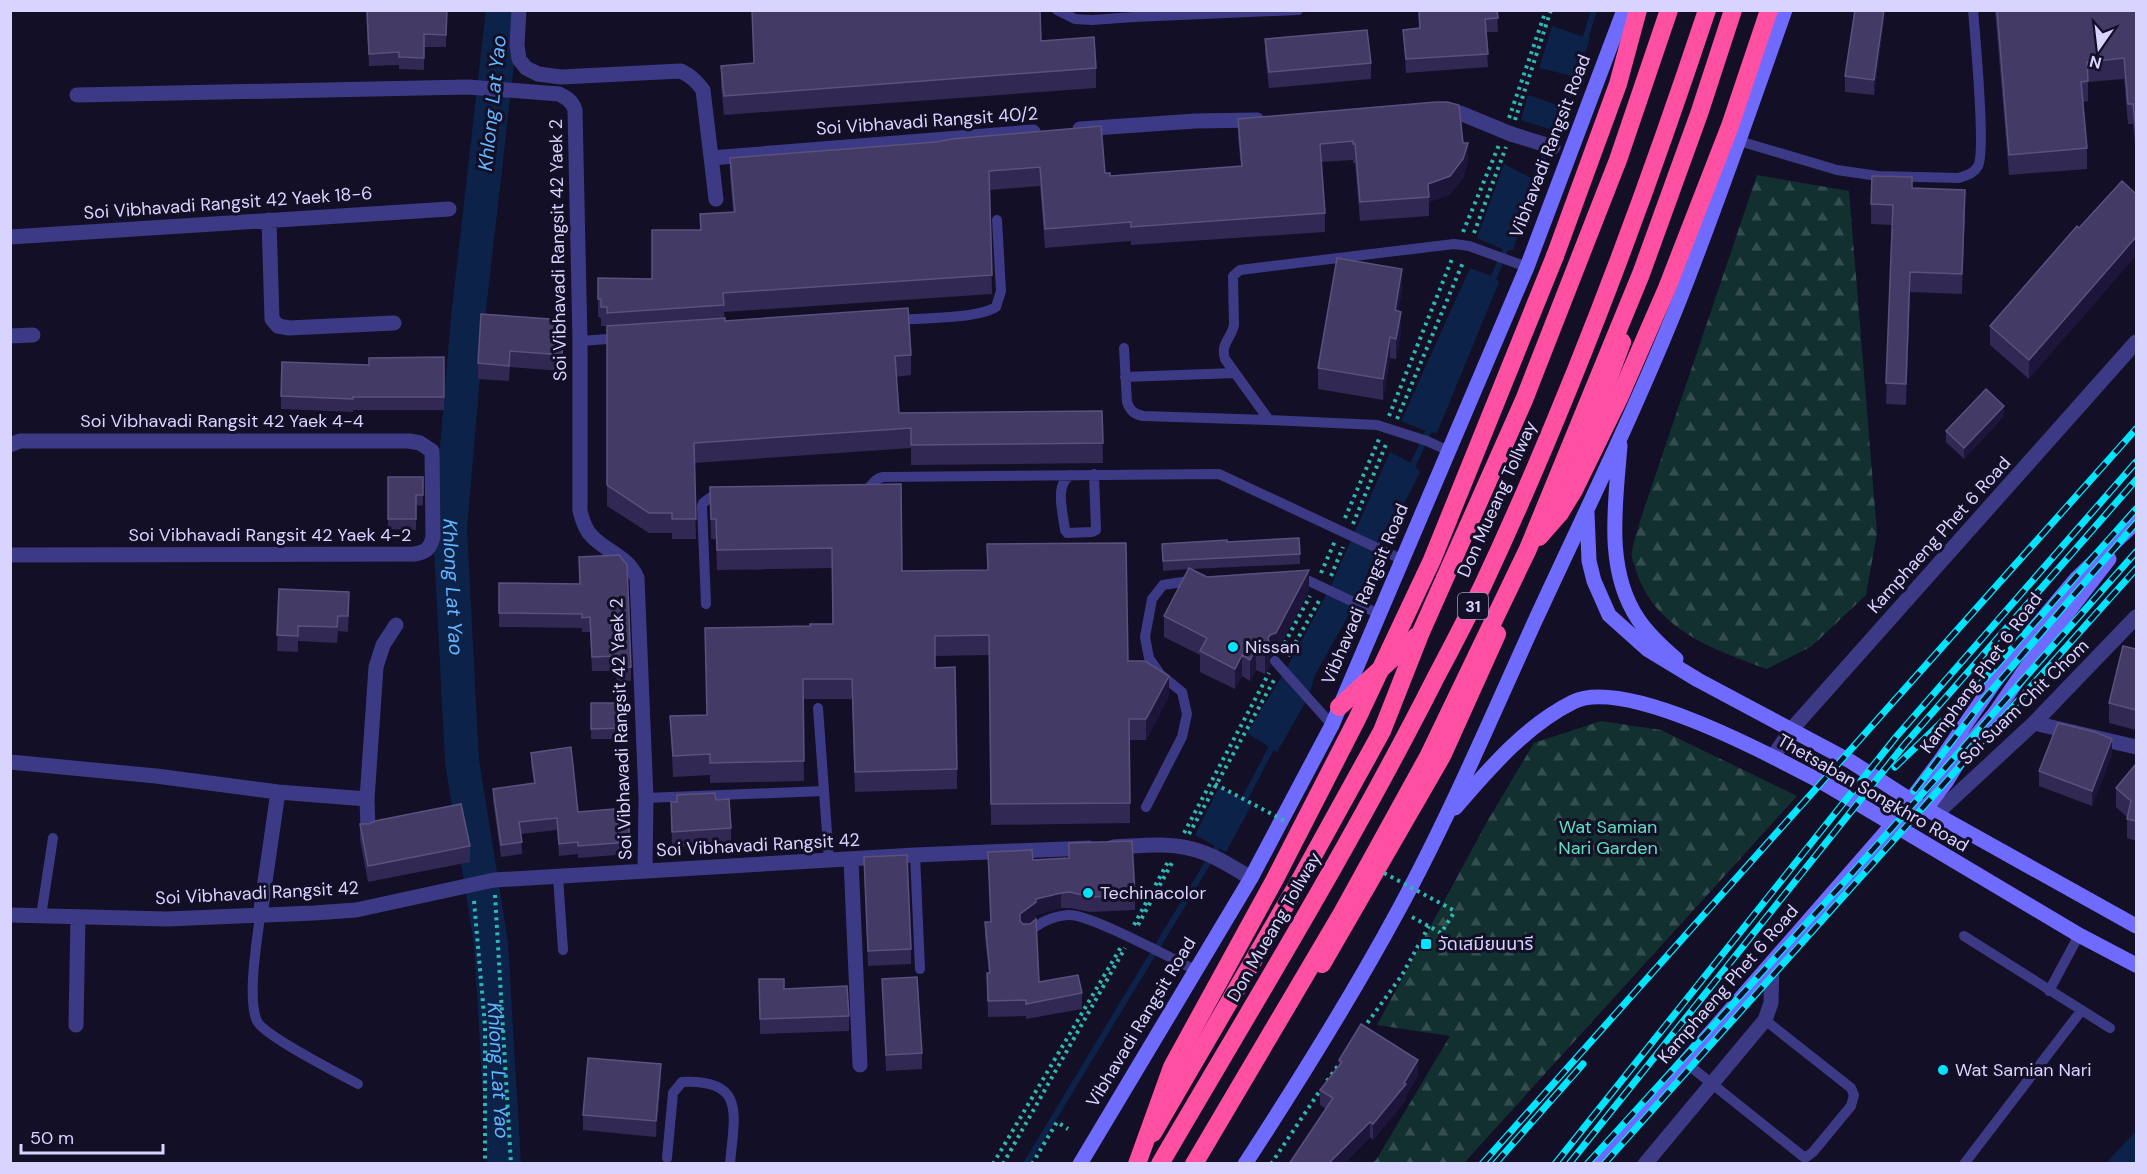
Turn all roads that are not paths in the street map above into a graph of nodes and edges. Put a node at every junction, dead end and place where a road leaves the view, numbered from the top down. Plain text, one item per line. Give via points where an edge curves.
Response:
1 (519, 10) edge
2 (1057, 10) edge
3 (1298, 10) edge
4 (1638, 10) edge
5 (1669, 10) edge
6 (1707, 10) edge
7 (1734, 10) edge
8 (1769, 10) edge
9 (1785, 10) edge
10 (1973, 10) edge
11 (1624, 11) edge
12 (77, 95) dead end
13 (1425, 112) edge
14 (1277, 119) edge
15 (1739, 141) junction
16 (1570, 153) junction
17 (711, 158) junction
18 (716, 199) dead end
19 (449, 209) dead end
20 (269, 220) junction
21 (997, 220) dead end
22 (10, 237) edge
23 (1527, 267) junction
24 (889, 320) edge
25 (394, 323) dead end
26 (33, 335) dead end
27 (10, 336) edge
28 (628, 338) edge
29 (580, 341) junction
30 (2136, 342) edge
31 (1124, 348) dead end
32 (1236, 374) junction
33 (1125, 377) junction
34 (1269, 420) junction
35 (1620, 436) junction
36 (10, 445) edge
37 (432, 451) joint
38 (1449, 451) junction
39 (1094, 474) junction
40 (1071, 475) junction
41 (851, 493) edge
42 (731, 496) edge
43 (1587, 510) junction
44 (2136, 523) edge
45 (1528, 549) junction
46 (10, 555) edge
47 (1403, 560) junction
48 (1287, 576) edge
49 (1210, 579) edge
50 (706, 603) dead end
51 (1379, 614) junction
52 (2136, 618) edge
53 (396, 625) dead end
54 (1421, 632) junction
55 (1281, 666) road end
56 (1698, 680) junction
57 (1339, 707) junction
58 (818, 708) dead end
59 (2034, 723) junction
60 (1332, 725) junction
61 (1791, 730) junction
62 (2136, 747) edge
63 (1773, 757) junction
64 (10, 762) edge
65 (824, 791) junction
66 (278, 792) junction
67 (646, 798) junction
68 (367, 799) junction
69 (1912, 801) junction
70 (1146, 807) dead end
71 (1932, 810) junction
72 (1443, 822) junction
73 (1892, 825) junction
74 (368, 830) edge
75 (53, 838) dead end
76 (915, 855) junction
77 (829, 860) junction
78 (851, 860) junction
79 (645, 870) junction
80 (558, 877) junction
81 (1251, 878) junction
82 (10, 915) edge
83 (40, 916) junction
84 (260, 916) junction
85 (78, 917) junction
86 (2136, 926) edge
87 (1026, 933) edge
88 (2079, 935) junction
89 (1964, 936) dead end
90 (562, 950) dead end
91 (1772, 964) junction
92 (2136, 965) edge
93 (920, 969) dead end
94 (1197, 971) junction
95 (2049, 991) junction
96 (2080, 1011) junction
97 (1765, 1020) junction
98 (76, 1025) dead end
99 (2110, 1028) dead end
100 (1686, 1063) junction
101 (860, 1065) dead end
102 (358, 1084) dead end
103 (1712, 1085) junction
104 (668, 1158) dead end
105 (1808, 1161) edge
106 (1966, 1163) edge
107 (730, 1164) edge
108 (1080, 1164) edge
109 (1137, 1164) edge
110 (1160, 1164) edge
111 (1194, 1164) edge
112 (1203, 1164) edge
113 (1245, 1164) edge
114 (1596, 1164) edge
115 (1645, 1164) edge

1 - 17 street via 519,59 538,74 561,77 681,71 690,75 703,90
2 - 3 lane via 1075,19 1092,20
4 - 109 highway, bridge via 1618,84 1555,256 1432,560 1275,879 1172,1067
5 - 54 highway, 31 via 1618,160 1524,400
6 - 110 highway, Don Mueang Tollway / 31, bridge via 1614,274 1482,586 1396,755
7 - 45 highway, 31, bridge via 1641,274
7 - 112 highway, 31 via 1645,280 1581,452 1442,756
8 - 45 highway, bridge via 1730,126 1620,396 1574,490 1560,513
9 - 15 street
10 - 15 lane via 1981,140 1980,162 1971,174 1959,178 1878,176 1837,170
11 - 16 street, Vibhavadi Rangsit Road
12 - 29 street, Soi Vibhavadi Rangsit 42 Yaek 2 via 468,87 567,97 575,110
13 - 16 street, bridge via 1460,113
14 - 17 street, Soi Vibhavadi Rangsit 40/2 via 912,140
15 - 35 street via 1677,306
16 - 23 street, Vibhavadi Rangsit Road
17 - 18 street
19 - 20 street, Soi Vibhavadi Rangsit 42 Yaek 18-6
20 - 22 street, Soi Vibhavadi Rangsit 42 Yaek 18-6
20 - 25 street via 272,319 278,326
21 - 24 lane via 1001,291 996,307 961,315
23 - 32 lane via 1464,245 1240,270 1232,282 1233,331 1223,346 1225,360
23 - 38 street, Vibhavadi Rangsit Road
26 - 27 street
28 - 29 lane
29 - 67 street, Soi Vibhavadi Rangsit 42 Yaek 2 via 580,511 591,535 628,562 637,578
30 - 61 street, Kamphaeng Phet 6 Road
31 - 33 lane
32 - 33 lane
32 - 34 lane
33 - 34 lane via 1127,402 1134,414
34 - 38 lane via 1361,423 1388,428
35 - 43 street
35 - 56 street via 1614,532 1626,597 1651,635
36 - 37 street, Soi Vibhavadi Rangsit 42 Yaek 4-4 via 20,441 409,441
37 - 46 street, Soi Vibhavadi Rangsit 42 Yaek 4-2 via 434,537 425,552
38 - 47 street, Vibhavadi Rangsit Road
39 - 40 lane
39 - 40 lane via 1096,530 1067,533 1061,486
39 - 47 lane via 1219,474
40 - 41 lane via 883,477 875,479 865,492
42 - 50 lane via 711,497 703,503
43 - 56 street, Thetsaban Songkhro Road via 1589,561 1609,615 1647,649
43 - 72 street
44 - 69 street, Kamphang Phet 6 Road via 2076,579 2018,648
44 - 71 street, Kamphang Phet 6 Road via 1970,743
45 - 111 highway, 31, bridge via 1430,754 1342,913
47 - 51 street, Vibhavadi Rangsit Road
48 - 51 lane
49 - 70 lane via 1163,585 1152,599 1145,637 1149,658 1160,674 1182,692 1187,714 1182,737
51 - 57 street, Vibhavadi Rangsit Road
52 - 59 street, Soi Suam Chit Chom
53 - 68 street via 383,645 376,667
54 - 57 highway
54 - 109 highway, 31 via 1382,731
55 - 60 lane
56 - 61 street, Thetsaban Songkhro Road
57 - 60 street, Vibhavadi Rangsit Road
58 - 65 lane
59 - 62 street
59 - 71 street, Soi Suam Chit Chom
60 - 81 street, Vibhavadi Rangsit Road
61 - 63 street, Kamphaeng Phet 6 Road
61 - 69 street, Thetsaban Songkhro Road via 1850,761
63 - 72 street, Thetsaban Songkhro Road via 1665,709 1599,696 1574,701 1539,724 1496,760
63 - 73 street, Thetsaban Songkhro Road
64 - 66 street
65 - 67 lane
65 - 77 lane
66 - 68 street
66 - 84 street
67 - 79 street, Soi Vibhavadi Rangsit 42 Yaek 2
68 - 74 street
69 - 71 street, Thetsaban Songkhro Road
69 - 73 street, Kamphaeng Phet 6 Road
71 - 86 street, Thetsaban Songkhro Road
72 - 113 street via 1398,910 1307,1068
73 - 88 street, Thetsaban Songkhro Road
73 - 91 street, Kamphaeng Phet 6 Road
75 - 83 lane
76 - 78 street, Soi Vibhavadi Rangsit 42
76 - 81 street, Soi Vibhavadi Rangsit 42 via 1179,846 1210,855
76 - 93 lane
77 - 78 street, Soi Vibhavadi Rangsit 42
77 - 79 street, Soi Vibhavadi Rangsit 42
78 - 101 street
79 - 80 street, Soi Vibhavadi Rangsit 42
80 - 84 street, Soi Vibhavadi Rangsit 42 via 494,880 356,910
80 - 90 lane
81 - 94 street, Vibhavadi Rangsit Road
82 - 83 street, Soi Vibhavadi Rangsit 42
83 - 85 street, Soi Vibhavadi Rangsit 42
84 - 85 street, Soi Vibhavadi Rangsit 42
84 - 102 lane via 254,981 258,1023 284,1043
85 - 98 street
87 - 94 lane via 1047,919 1071,915 1094,921
88 - 92 street, Thetsaban Songkhro Road
88 - 95 lane
89 - 95 lane
91 - 97 street via 1771,1003
91 - 100 street, Kamphaeng Phet 6 Road
94 - 108 street, Vibhavadi Rangsit Road
95 - 96 lane
96 - 99 lane
96 - 106 lane
97 - 103 street
97 - 105 lane via 1851,1088 1854,1095 1851,1106
100 - 103 lane
100 - 114 street, Kamphaeng Phet 6 Road
103 - 105 lane
103 - 115 street
104 - 107 lane via 673,1093 682,1082 702,1081 716,1084 731,1101 734,1113

